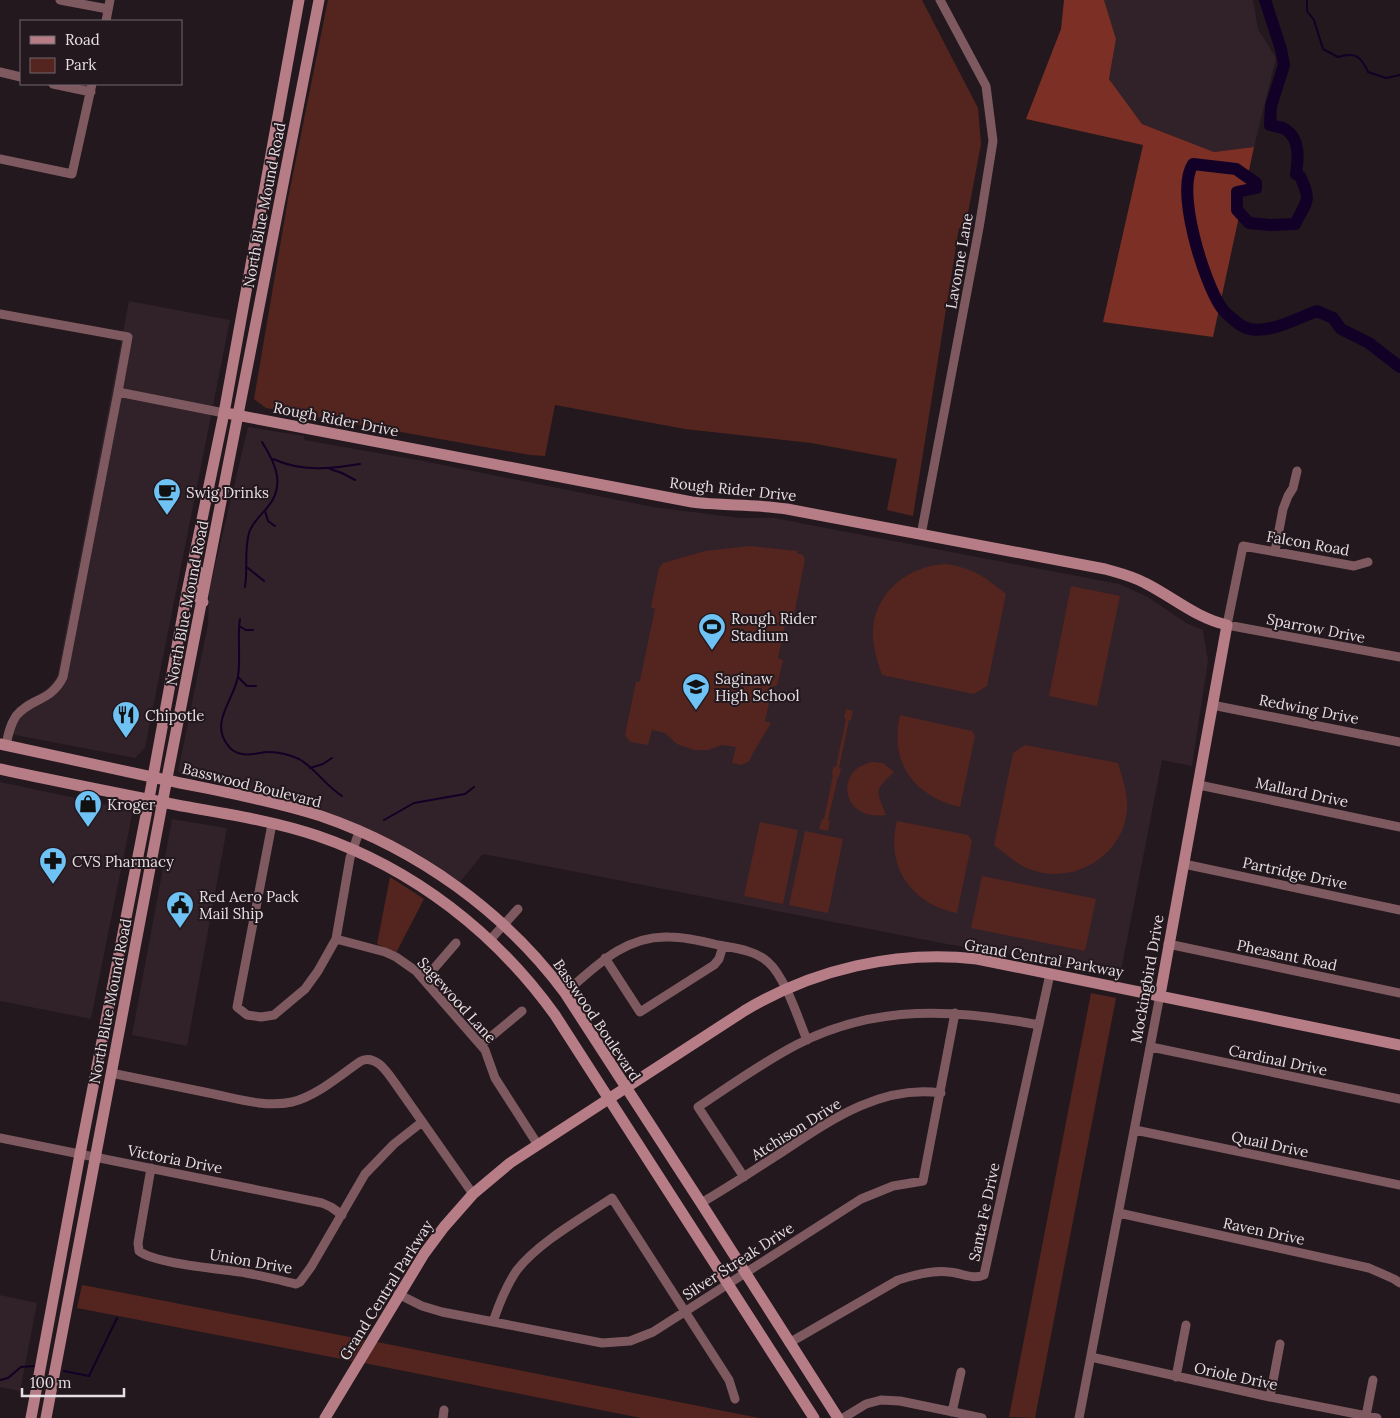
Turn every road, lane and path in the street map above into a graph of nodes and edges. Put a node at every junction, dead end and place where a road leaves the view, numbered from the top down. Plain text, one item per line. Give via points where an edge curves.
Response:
1 (60, 0) edge
2 (301, 0) edge
3 (940, 0) edge
4 (318, 2) edge
5 (109, 5) edge
6 (106, 20) edge
7 (0, 72) edge
8 (20, 77) edge
9 (62, 85) edge
10 (91, 88) edge
11 (0, 159) edge
12 (0, 314) edge
13 (118, 392) junction
14 (224, 413) junction
15 (239, 416) junction
16 (1297, 471) dead end
17 (204, 510) junction
18 (921, 535) junction
19 (1243, 546) joint
20 (1275, 551) junction
21 (1368, 562) dead end
22 (203, 602) junction
23 (1228, 625) junction
24 (1400, 657) edge
25 (1212, 705) junction
26 (1400, 742) edge
27 (2, 748) edge
28 (0, 769) edge
29 (153, 777) junction
30 (167, 780) junction
31 (1199, 785) junction
32 (149, 799) junction
33 (163, 802) junction
34 (272, 824) junction
35 (1400, 827) edge
36 (359, 832) junction
37 (353, 850) junction
38 (1184, 864) junction
39 (518, 909) dead end
40 (1400, 910) edge
41 (503, 925) junction
42 (336, 939) junction
43 (490, 940) junction
44 (456, 943) dead end
45 (1168, 944) junction
46 (722, 946) junction
47 (605, 958) junction
48 (1050, 974) junction
49 (424, 980) junction
50 (785, 989) junction
51 (565, 993) junction
52 (1400, 993) edge
53 (1160, 995) junction
54 (522, 1011) dead end
55 (956, 1013) junction
56 (1039, 1025) junction
57 (807, 1040) junction
58 (481, 1045) junction
59 (1400, 1045) edge
60 (1150, 1048) junction
61 (111, 1073) junction
62 (625, 1088) junction
63 (941, 1093) junction
64 (610, 1098) junction
65 (1400, 1099) edge
66 (422, 1122) junction
67 (1135, 1130) junction
68 (0, 1138) edge
69 (538, 1145) junction
70 (80, 1154) junction
71 (96, 1158) junction
72 (150, 1168) junction
73 (744, 1177) junction
74 (1400, 1185) edge
75 (473, 1194) junction
76 (701, 1203) junction
77 (1119, 1213) junction
78 (342, 1215) junction
79 (746, 1273) junction
80 (1400, 1283) edge
81 (728, 1284) junction
82 (398, 1294) junction
83 (684, 1312) junction
84 (493, 1322) junction
85 (1186, 1326) dead end
86 (789, 1343) junction
87 (1280, 1344) dead end
88 (1091, 1358) junction
89 (961, 1372) dead end
90 (1176, 1377) junction
91 (1373, 1380) dead end
92 (1270, 1397) junction
93 (735, 1399) dead end
94 (952, 1412) junction
95 (1366, 1416) junction
96 (30, 1418) edge
97 (46, 1418) edge
98 (326, 1418) edge
99 (814, 1418) edge
100 (838, 1418) edge
101 (842, 1418) edge
102 (982, 1418) edge
103 (1079, 1418) edge
104 (1376, 1418) edge

1 - 5 street
2 - 4 main road
2 - 14 main road, North Blue Mound Road
3 - 18 street, Lavonne Lane via 986,86 993,141 978,238
4 - 15 main road, North Blue Mound Road
5 - 6 street
7 - 8 street
9 - 10 street
10 - 11 street via 72,174
12 - 13 street via 128,337
13 - 14 street
13 - 27 street via 63,677 52,693 16,717
14 - 15 main road, Rough Rider Drive
14 - 17 main road, North Blue Mound Road
15 - 18 main road, Rough Rider Drive via 692,502 774,507
15 - 22 main road, North Blue Mound Road
16 - 20 street via 1294,488 1283,509
17 - 22 main road via 208,521 196,591 198,599
17 - 29 main road, North Blue Mound Road
18 - 23 main road, Rough Rider Drive via 1122,574 1146,583 1193,613
19 - 20 street, Falcon Road
19 - 23 street, Mockingbird Drive
20 - 21 street, Falcon Road via 1354,566
22 - 30 main road, North Blue Mound Road
23 - 24 street, Sparrow Drive
23 - 25 main road, Mockingbird Drive
25 - 26 street, Redwing Drive
25 - 31 main road, Mockingbird Drive
27 - 29 main road, Basswood Boulevard
28 - 32 main road
29 - 30 main road, Basswood Boulevard
29 - 32 main road, North Blue Mound Road
30 - 33 main road, North Blue Mound Road
30 - 36 main road, Basswood Boulevard via 273,803 320,816
31 - 35 street, Mallard Drive
31 - 38 main road, Mockingbird Drive
32 - 33 main road
32 - 70 main road, North Blue Mound Road
33 - 34 main road
33 - 61 main road, North Blue Mound Road
34 - 37 main road via 313,834
34 - 42 street via 237,1007 247,1014 274,1015 305,989
36 - 37 street
36 - 41 main road, Basswood Boulevard via 436,872
37 - 42 street
37 - 43 main road via 430,892
38 - 40 street, Partridge Drive
38 - 45 main road, Mockingbird Drive
39 - 41 street
41 - 43 street
41 - 51 main road, Basswood Boulevard
42 - 49 street, Sagewood Lane via 396,957
43 - 64 main road via 543,998
44 - 49 street
45 - 52 street, Pheasant Road
45 - 53 main road, Mockingbird Drive
46 - 47 street via 658,937 630,943
46 - 47 street via 714,965 640,1012
46 - 50 street via 762,957 773,967
47 - 51 street
48 - 50 main road, Grand Central Parkway via 977,960 924,957 854,966
48 - 53 main road, Grand Central Parkway
48 - 56 street, Santa Fe Drive
49 - 58 street, Sagewood Lane
50 - 57 street
50 - 62 main road, Grand Central Parkway via 744,1011
51 - 62 main road, Basswood Boulevard
53 - 59 main road, Grand Central Parkway
53 - 60 street, Mockingbird Drive
54 - 58 street
55 - 56 street
55 - 57 street via 916,1013 872,1019
55 - 63 street, Silver Streak Drive
56 - 86 street, Santa Fe Drive via 984,1275 978,1278 948,1272 917,1274 898,1280
57 - 73 street via 776,1056 698,1107
58 - 69 street, Sagewood Lane via 488,1055 495,1078
60 - 65 street, Cardinal Drive
60 - 67 street, Mockingbird Drive
61 - 66 street via 277,1103 306,1097 369,1058 383,1068
61 - 71 main road, North Blue Mound Road
62 - 64 main road, Grand Central Parkway
62 - 76 main road, Basswood Boulevard
63 - 73 street, Atchison Drive via 898,1094 860,1106 834,1118
63 - 79 street, Silver Streak Drive via 923,1181 893,1186 860,1199
64 - 69 main road, Grand Central Parkway
64 - 81 main road
66 - 75 street
66 - 78 street, Union Drive via 394,1144 365,1174
67 - 74 street, Quail Drive
67 - 77 street, Mockingbird Drive
68 - 70 street, Victoria Drive
69 - 75 main road, Grand Central Parkway
70 - 71 street, Victoria Drive
70 - 96 main road, North Blue Mound Road
71 - 72 street, Victoria Drive
71 - 97 main road, North Blue Mound Road
72 - 78 street, Victoria Drive via 322,1203
72 - 78 street, Union Drive via 138,1247 144,1254 168,1261 296,1284 304,1277
73 - 76 street, Atchison Drive
75 - 82 main road, Grand Central Parkway via 444,1227
76 - 79 main road, Basswood Boulevard
77 - 80 street, Raven Drive via 1369,1268
77 - 88 street, Mockingbird Drive
79 - 81 street, Silver Streak Drive
79 - 86 main road, Basswood Boulevard
81 - 83 street, Silver Streak Drive
81 - 99 main road
82 - 84 street, Silver Streak Drive via 431,1310
82 - 98 main road, Grand Central Parkway
83 - 84 street, Silver Streak Drive via 646,1336 612,1343 590,1342
83 - 84 street via 612,1198 527,1259 507,1287
83 - 93 street via 729,1380
85 - 90 street
86 - 100 main road, Basswood Boulevard
87 - 92 street
88 - 90 street, Oriole Drive
88 - 103 street, Mockingbird Drive
89 - 94 street
90 - 92 street, Oriole Drive
91 - 95 street
92 - 95 street, Oriole Drive
94 - 101 street via 881,1400 866,1404
94 - 102 street
95 - 104 street, Oriole Drive

